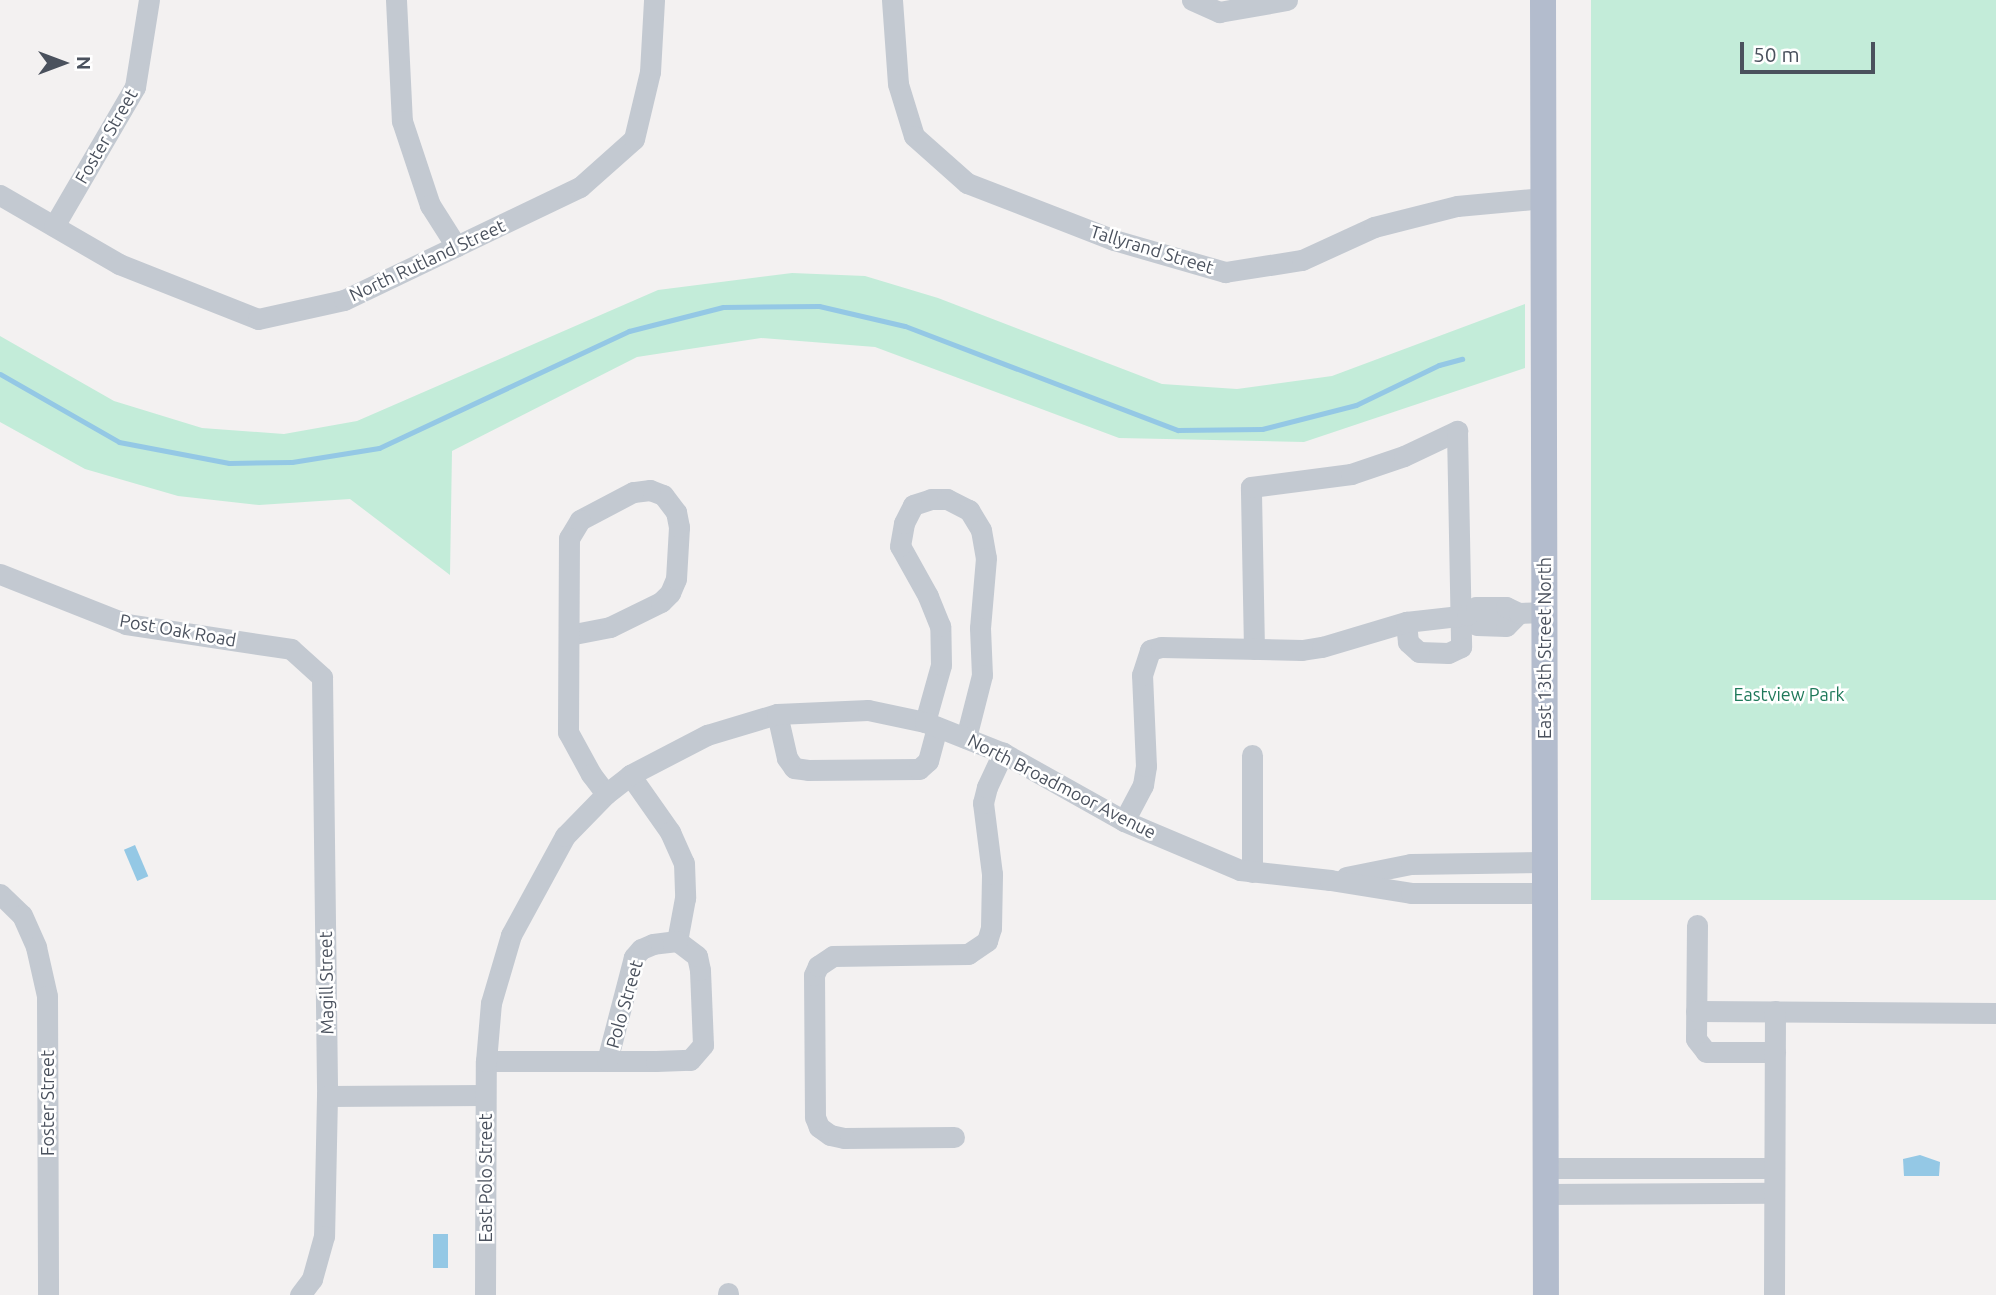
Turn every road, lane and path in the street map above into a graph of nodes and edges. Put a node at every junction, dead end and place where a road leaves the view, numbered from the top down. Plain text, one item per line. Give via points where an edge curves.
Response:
1 (149, 0) edge
2 (396, 0) edge
3 (654, 0) edge
4 (892, 0) edge
5 (1192, 0) edge
6 (1287, 0) edge
7 (1543, 0) edge
8 (0, 195) edge
9 (1544, 198) junction
10 (54, 226) junction
11 (456, 246) junction
12 (0, 574) edge
13 (1532, 613) junction
14 (1463, 615) junction
15 (1406, 622) junction
16 (569, 635) junction
17 (1254, 649) junction
18 (314, 670) joint
19 (777, 714) junction
20 (931, 725) junction
21 (966, 737) junction
22 (1003, 753) junction
23 (1252, 755) dead end
24 (630, 775) junction
25 (606, 794) junction
26 (1124, 821) junction
27 (1544, 862) junction
28 (1252, 872) junction
29 (1330, 880) junction
30 (1544, 893) junction
31 (0, 894) edge
32 (1697, 925) dead end
33 (677, 941) junction
34 (1696, 1011) junction
35 (1775, 1011) junction
36 (1996, 1013) edge
37 (1775, 1052) junction
38 (607, 1061) junction
39 (486, 1062) junction
40 (485, 1095) junction
41 (327, 1096) junction
42 (954, 1137) dead end
43 (1774, 1168) junction
44 (1546, 1181) junction
45 (1774, 1193) junction
46 (48, 1295) edge
47 (300, 1295) edge
48 (485, 1295) edge
49 (1546, 1295) edge
50 (1774, 1295) edge

1 - 10 street, Foster Street via 135,88
2 - 11 street via 402,121 430,205
3 - 11 street, North Rutland Street via 650,72 634,139 580,187
4 - 9 street, Tallyrand Street via 898,84 914,136 967,183 1114,240 1224,272 1302,260 1374,227 1457,206
5 - 6 street via 1219,12
7 - 9 main road, East 13th Street North
8 - 10 street, North Rutland Street
9 - 13 main road, East 13th Street North
10 - 11 street, North Rutland Street via 119,264 258,319 344,300
12 - 18 street, Post Oak Road via 126,624 291,649
13 - 14 street via 1506,626 1477,625
13 - 27 main road, East 13th Street North
14 - 15 street
14 - 15 street via 1461,647 1448,653 1419,652 1408,642
14 - 17 street via 1457,431 1351,474 1251,487
15 - 17 street via 1322,647
16 - 16 street via 610,626 661,602 670,593 677,579 679,527 676,512 663,495 650,490 633,492 580,520 569,538
16 - 25 street via 568,732
17 - 26 street via 1150,650 1142,675 1146,766 1143,785
18 - 41 street, Magill Street via 323,677
19 - 20 street, North Broadmoor Avenue via 868,710
19 - 20 street via 787,758 794,768 919,769 928,761
19 - 24 street, North Broadmoor Avenue via 707,735
20 - 21 street, North Broadmoor Avenue
20 - 21 street via 941,665 940,626 900,546 913,505 947,499 969,510 981,530 986,558 980,628 982,675
21 - 22 street, North Broadmoor Avenue
22 - 26 street, North Broadmoor Avenue
22 - 42 street via 983,803 992,874 987,941 968,954 833,956 818,966 814,975 815,1116 820,1127 844,1138
23 - 28 street
24 - 25 street, North Broadmoor Avenue
24 - 33 street via 670,832 684,863 685,898
25 - 39 street, North Broadmoor Avenue via 565,836 510,935 491,1003
26 - 28 street, North Broadmoor Avenue
27 - 29 street, North Broadmoor Avenue via 1411,864
27 - 30 main road, East 13th Street North
28 - 29 street, North Broadmoor Avenue
29 - 30 street, North Broadmoor Avenue via 1411,893
30 - 44 main road, East 13th Street North
31 - 46 street, Foster Street via 22,915 36,947 47,996
32 - 34 street
33 - 38 street, Polo Street via 653,944 634,957
33 - 38 street, Polo Street via 697,956 703,1045 690,1060
34 - 35 street
34 - 37 street via 1696,1039 1706,1052
35 - 36 street
35 - 37 street
37 - 43 street
38 - 39 street, Polo Street
39 - 40 street, East Polo Street
40 - 41 street
40 - 48 street, East Polo Street
41 - 47 street, Magill Street via 324,1236 312,1279
43 - 44 street
43 - 45 street
44 - 45 street
44 - 49 main road, East 13th Street North
45 - 50 street

